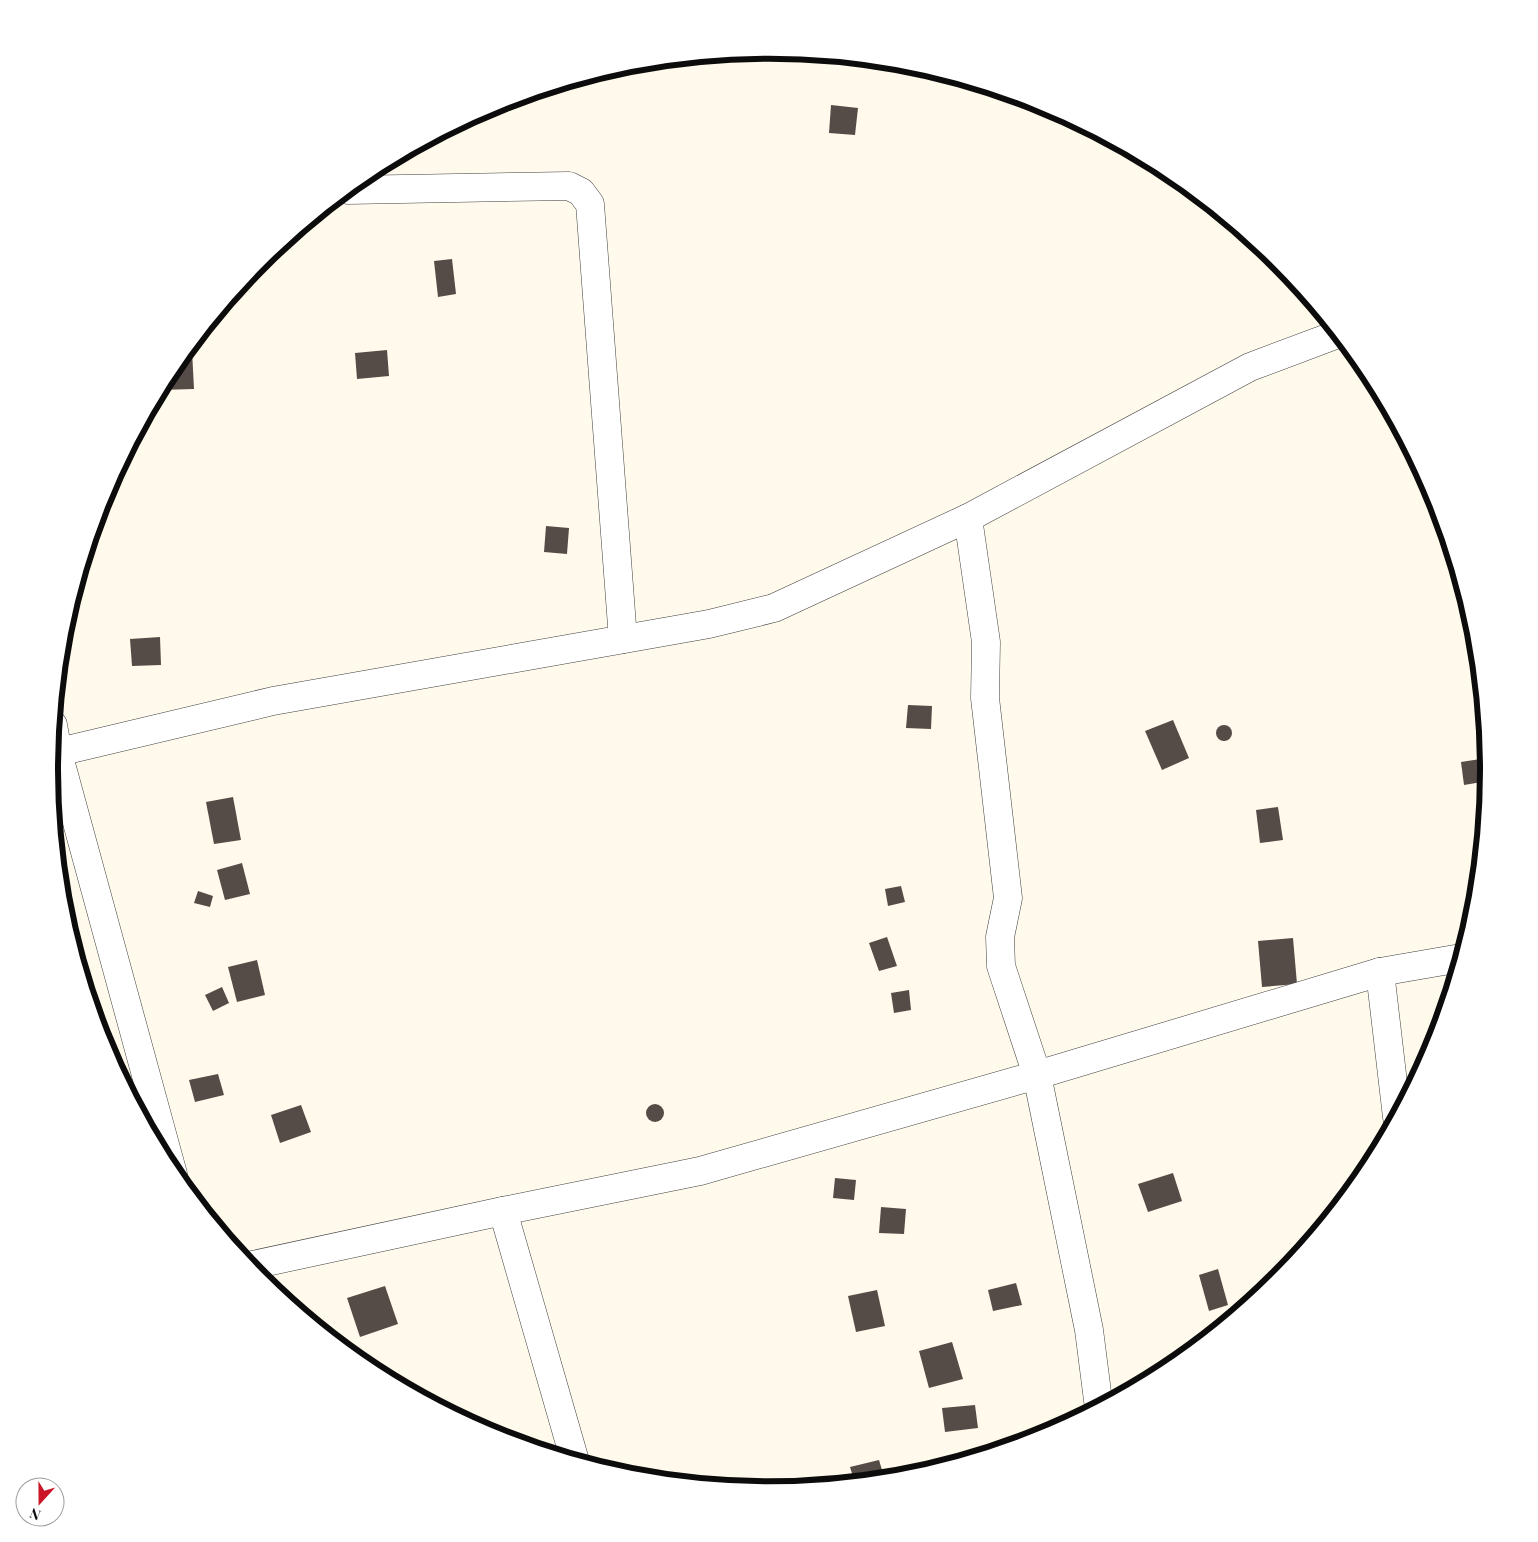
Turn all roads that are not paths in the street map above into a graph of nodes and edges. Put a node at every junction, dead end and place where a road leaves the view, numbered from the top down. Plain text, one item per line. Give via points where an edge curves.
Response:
1 (359, 190) edge
2 (1332, 336) edge
3 (968, 518) junction
4 (624, 640) junction
5 (58, 753) edge
6 (58, 768) edge
7 (1455, 959) edge
8 (1380, 972) junction
9 (1037, 1075) junction
10 (1396, 1107) edge
11 (165, 1147) edge
12 (503, 1211) junction
13 (257, 1264) edge
14 (1097, 1402) edge
15 (573, 1455) edge

1 - 4 street via 569,186 581,192 590,204
2 - 3 street via 1250,367
3 - 4 street via 774,608
3 - 9 street via 986,642 985,698 1008,898 1000,937 1002,966
4 - 5 street via 273,700
6 - 11 street
7 - 8 street
8 - 9 street
8 - 10 street
9 - 12 street via 700,1171
9 - 14 street via 1089,1330
12 - 13 street
12 - 15 street

